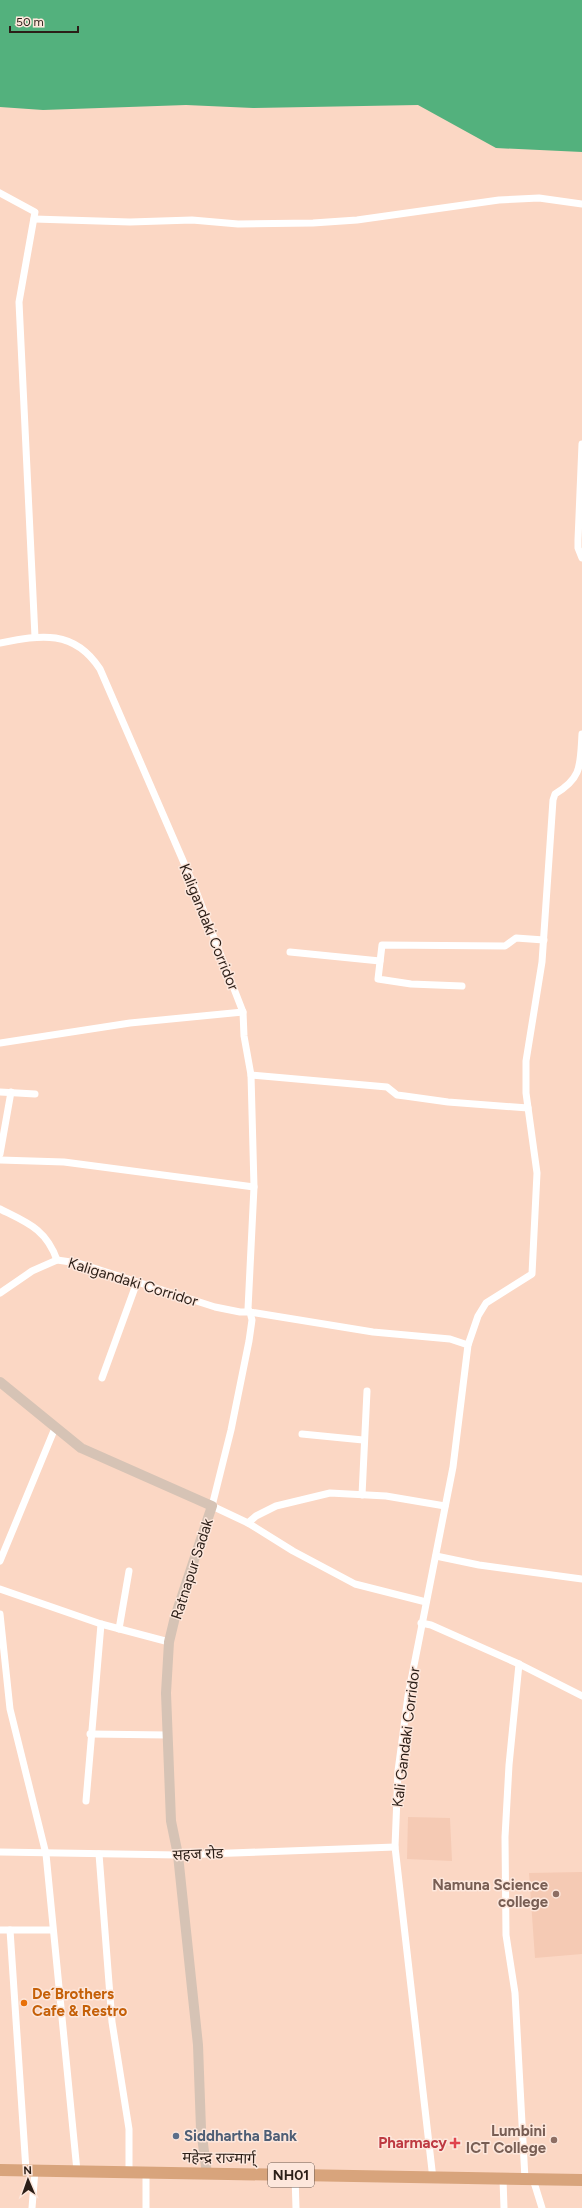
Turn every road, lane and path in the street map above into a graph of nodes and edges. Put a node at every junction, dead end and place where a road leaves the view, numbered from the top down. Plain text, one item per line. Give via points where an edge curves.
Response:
1 (0, 193) edge
2 (582, 204) edge
3 (34, 219) junction
4 (582, 444) edge
5 (582, 558) edge
6 (35, 637) junction
7 (0, 644) edge
8 (582, 734) edge
9 (544, 940) junction
10 (290, 952) dead end
11 (380, 961) junction
12 (462, 986) dead end
13 (244, 1012) junction
14 (0, 1043) edge
15 (251, 1075) junction
16 (0, 1092) edge
17 (11, 1092) junction
18 (35, 1094) dead end
19 (528, 1108) junction
20 (0, 1154) edge
21 (0, 1160) edge
22 (254, 1187) junction
23 (0, 1209) edge
24 (57, 1260) junction
25 (137, 1282) junction
26 (0, 1293) edge
27 (250, 1312) junction
28 (468, 1345) junction
29 (102, 1378) dead end
30 (0, 1382) edge
31 (367, 1391) dead end
32 (55, 1428) junction
33 (302, 1434) dead end
34 (363, 1440) junction
35 (362, 1495) junction
36 (212, 1506) junction
37 (445, 1506) junction
38 (248, 1523) junction
39 (436, 1556) junction
40 (0, 1561) edge
41 (129, 1571) dead end
42 (582, 1579) edge
43 (0, 1589) edge
44 (426, 1602) junction
45 (0, 1614) edge
46 (421, 1623) junction
47 (101, 1624) junction
48 (119, 1629) junction
49 (169, 1642) junction
50 (519, 1664) junction
51 (582, 1696) edge
52 (90, 1734) junction
53 (167, 1735) junction
54 (86, 1801) dead end
55 (396, 1847) junction
56 (0, 1852) edge
57 (46, 1854) junction
58 (99, 1854) junction
59 (178, 1855) junction
60 (0, 1930) edge
61 (10, 1930) junction
62 (52, 1930) junction
63 (0, 2170) edge
64 (30, 2170) junction
65 (76, 2171) junction
66 (129, 2172) junction
67 (146, 2172) junction
68 (207, 2174) junction
69 (295, 2175) junction
70 (433, 2179) junction
71 (503, 2179) junction
72 (529, 2179) junction
73 (582, 2180) edge
74 (32, 2208) edge
75 (146, 2208) edge
76 (296, 2208) edge
77 (504, 2208) edge
78 (542, 2208) edge

1 - 3 street via 35,212
2 - 3 street via 539,198 499,200 357,220 306,223
3 - 6 street via 19,302
4 - 5 street via 578,544
6 - 7 street, Kaligandaki Corridor
6 - 13 street, Kaligandaki Corridor via 63,639 79,645 100,669 194,886
8 - 9 street via 577,778 571,786 555,794 553,800
9 - 11 street via 516,938 505,946 382,946
9 - 19 street via 526,1060
10 - 11 street
11 - 12 street via 378,979 411,984
13 - 14 street via 130,1023
13 - 15 street, Kaligandaki Corridor via 244,1036
15 - 19 street via 387,1087 397,1095
15 - 22 street, Kaligandaki Corridor
16 - 17 street
17 - 18 street
17 - 20 street
19 - 28 street, Kali Gandaki Corridor via 537,1173 532,1274 486,1303 478,1316
21 - 22 street via 64,1162
22 - 27 street, Kaligandaki Corridor
23 - 24 street via 29,1224 46,1237
24 - 25 street, Kaligandaki Corridor via 78,1263
24 - 26 street, Kaligandaki Corridor via 32,1271
25 - 27 street, Kaligandaki Corridor via 215,1307
25 - 29 street
27 - 28 street, Kaligandaki Corridor via 373,1332 450,1339
27 - 36 street via 252,1320 249,1341
28 - 37 street, Kali Gandaki Corridor via 453,1467
30 - 32 main road, Ratnapur Sadak
31 - 34 street
32 - 36 main road, Ratnapur Sadak via 81,1448
32 - 40 street
33 - 34 street
34 - 35 street
35 - 37 street
35 - 38 street via 330,1493 304,1499 276,1506
36 - 38 street
36 - 49 main road, Ratnapur Sadak
37 - 39 street, Kali Gandaki Corridor
38 - 44 street via 293,1551 355,1584
39 - 42 street via 479,1565
39 - 44 street, Kali Gandaki Corridor
41 - 48 street
43 - 47 street
44 - 46 street, Kali Gandaki Corridor
45 - 57 street via 10,1709
46 - 50 street via 431,1625
46 - 55 street, Kali Gandaki Corridor via 398,1771
47 - 48 street
47 - 52 street
48 - 49 street
49 - 53 main road, Ratnapur Sadak
50 - 51 street
50 - 72 street via 505,1837 506,1935 515,2000
52 - 53 street
52 - 54 street
53 - 59 main road, Ratnapur Sadak via 171,1821
55 - 59 street, सहज रोड
55 - 70 street, Kali Gandaki Corridor
56 - 57 street, सहज रोड
57 - 58 street, सहज रोड
57 - 62 street
58 - 59 street, सहज रोड
58 - 66 street via 112,2022 129,2129
59 - 68 main road, Ratnapur Sadak via 198,2045
60 - 61 street
61 - 62 street
61 - 64 street
62 - 65 street
63 - 64 highway, महेन्द्र राज्मार्ग् / NH01
64 - 65 highway, महेन्द्र राज्मार्ग् / NH01
64 - 74 street
65 - 66 highway, महेन्द्र राज्मार्ग् / NH01
66 - 67 highway, महेन्द्र राज्मार्ग् / NH01
67 - 68 highway, महेन्द्र राज्मार्ग् / NH01
67 - 75 street
68 - 69 highway, महेन्द्र राज्मार्ग् / NH01
69 - 70 highway, महेन्द्र राज्मार्ग् / NH01
69 - 76 street
70 - 71 highway, महेन्द्र राज्मार्ग् / NH01
71 - 72 highway, महेन्द्र राज्मार्ग् / NH01
71 - 77 street
72 - 73 highway, महेन्द्र राज्मार्ग् / NH01
72 - 78 street

